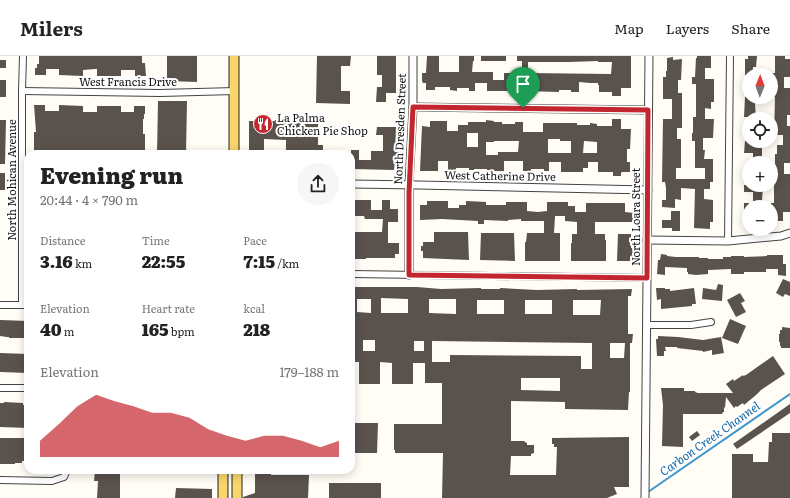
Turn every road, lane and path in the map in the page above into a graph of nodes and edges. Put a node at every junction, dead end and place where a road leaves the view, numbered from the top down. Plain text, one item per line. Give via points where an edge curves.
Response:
1 (23, 56) edge
2 (234, 56) edge
3 (413, 56) edge
4 (649, 56) edge
5 (730, 56) edge
6 (22, 91) junction
7 (234, 92) junction
8 (413, 107) junction
9 (648, 110) junction
10 (234, 150) edge
11 (24, 167) edge
12 (355, 184) edge
13 (409, 185) junction
14 (648, 190) junction
15 (790, 233) edge
16 (647, 240) junction
17 (728, 241) junction
18 (355, 274) edge
19 (409, 275) junction
20 (647, 278) junction
21 (0, 305) edge
22 (24, 305) edge
23 (711, 322) dead end
24 (647, 325) junction
25 (0, 388) edge
26 (24, 388) edge
27 (65, 474) edge
28 (223, 474) edge
29 (237, 474) edge
30 (0, 480) edge
31 (223, 498) edge
32 (237, 498) edge
33 (645, 498) edge

1 - 6 street, North Mohican Avenue
2 - 7 main road
3 - 8 street, North Dresden Street
4 - 9 street, North Loara Street
5 - 17 street
6 - 7 street, West Francis Drive
6 - 11 street, North Mohican Avenue
7 - 10 main road
8 - 9 street
8 - 13 street, North Dresden Street
9 - 14 street, North Loara Street
12 - 13 street, West Catherine Drive
13 - 14 street, West Catherine Drive
13 - 19 street, North Dresden Street
14 - 16 street, North Loara Street
15 - 17 street
16 - 17 street
16 - 20 street, North Loara Street
18 - 19 street
19 - 20 street
20 - 24 street, North Loara Street
21 - 22 street
23 - 24 street via 691,325
24 - 33 street, North Loara Street
25 - 26 street
27 - 30 street via 64,477 52,481
28 - 31 main road
29 - 32 main road

